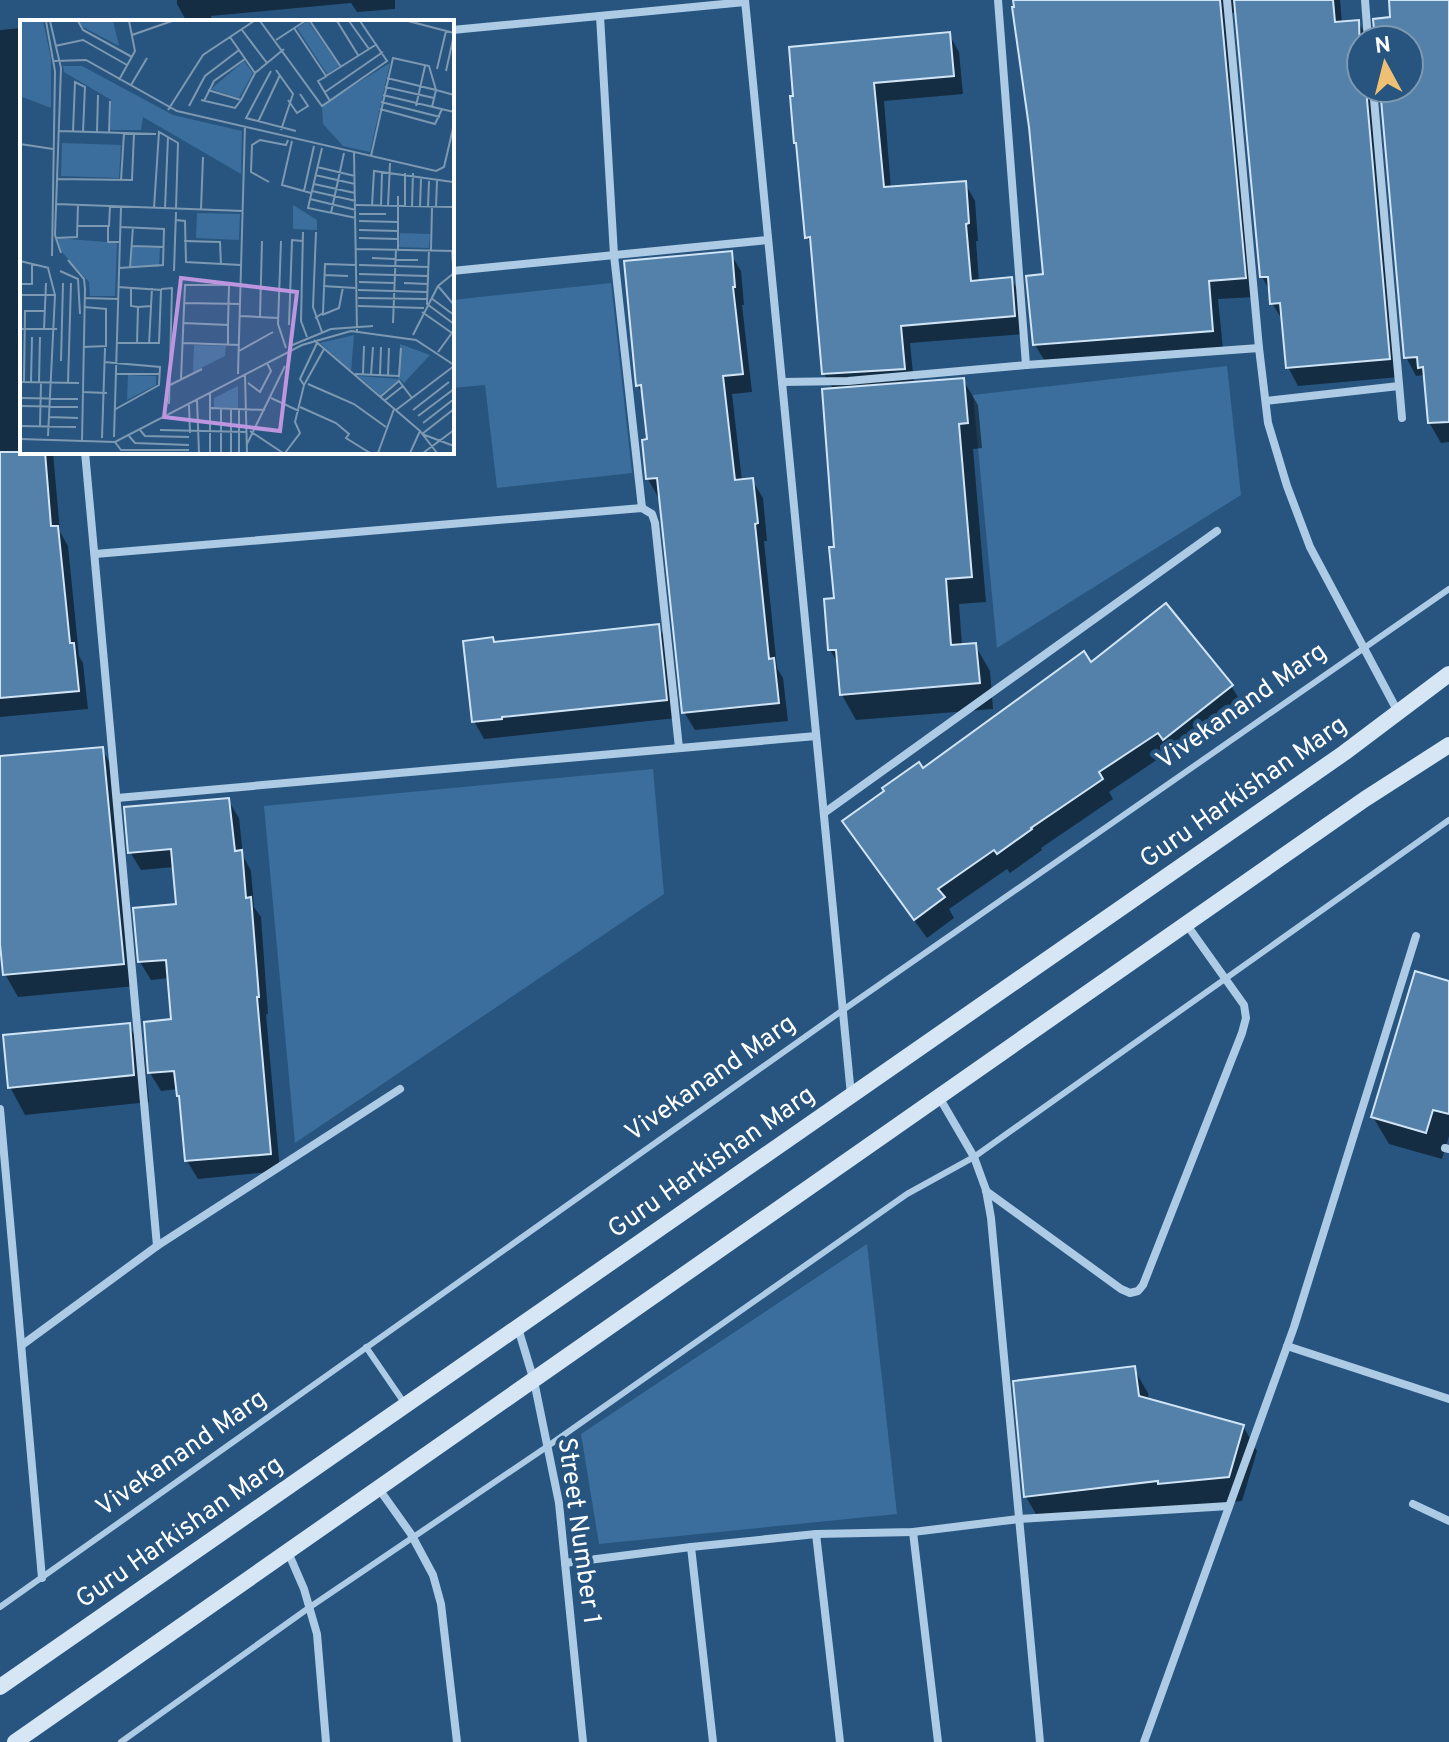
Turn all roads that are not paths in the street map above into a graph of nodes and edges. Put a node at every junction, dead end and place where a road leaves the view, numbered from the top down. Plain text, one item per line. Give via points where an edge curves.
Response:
1 (998, 0) edge
2 (1227, 0) edge
3 (1365, 0) edge
4 (745, 1) edge
5 (600, 16) junction
6 (1367, 24) edge
7 (454, 30) edge
8 (1374, 104) edge
9 (768, 240) junction
10 (614, 255) junction
11 (454, 271) edge
12 (1259, 348) junction
13 (1026, 365) junction
14 (782, 382) junction
15 (1399, 386) junction
16 (1266, 401) junction
17 (1402, 418) dead end
18 (85, 454) edge
19 (642, 508) junction
20 (1217, 531) dead end
21 (95, 554) junction
22 (1449, 589) edge
23 (1363, 647) junction
24 (1449, 674) edge
25 (1398, 713) junction
26 (816, 736) junction
27 (1449, 745) edge
28 (679, 748) junction
29 (117, 798) junction
30 (824, 813) junction
31 (1449, 820) edge
32 (1187, 925) junction
33 (1416, 936) dead end
34 (1224, 978) junction
35 (843, 1010) junction
36 (400, 1089) dead end
37 (851, 1096) junction
38 (939, 1097) junction
39 (0, 1109) edge
40 (974, 1157) junction
41 (986, 1190) junction
42 (157, 1246) junction
43 (517, 1328) junction
44 (22, 1345) junction
45 (1287, 1346) junction
46 (366, 1347) junction
47 (534, 1381) junction
48 (1449, 1399) edge
49 (406, 1405) junction
50 (548, 1446) junction
51 (379, 1488) junction
52 (1413, 1504) dead end
53 (1229, 1506) junction
54 (1019, 1519) junction
55 (1449, 1521) edge
56 (913, 1532) junction
57 (816, 1534) junction
58 (414, 1538) junction
59 (691, 1547) junction
60 (288, 1552) junction
61 (565, 1563) junction
62 (42, 1578) junction
63 (0, 1607) edge
64 (310, 1607) junction
65 (0, 1687) edge
66 (15, 1742) edge
67 (121, 1742) edge
68 (326, 1742) edge
69 (457, 1742) edge
70 (583, 1742) edge
71 (713, 1742) edge
72 (840, 1742) edge
73 (938, 1742) edge
74 (1040, 1742) edge
75 (1144, 1742) edge

1 - 13 street
2 - 12 street
3 - 6 street
4 - 5 street
4 - 9 street
5 - 7 street
5 - 10 street
8 - 15 street
9 - 10 street
9 - 14 street
10 - 11 street
10 - 19 street
12 - 13 street
12 - 16 street
13 - 14 street
14 - 26 street
15 - 16 street
15 - 17 street
16 - 23 street via 1268,423 1310,547
18 - 21 street
19 - 21 street
19 - 28 street via 655,523
20 - 30 street
21 - 29 street
22 - 23 lane, Vivekanand Marg
23 - 25 street
23 - 35 lane, Vivekanand Marg
24 - 25 main road, Guru Harkishan Marg
25 - 37 main road, Guru Harkishan Marg
26 - 28 street
26 - 30 street
27 - 32 main road
28 - 29 street
29 - 42 street
30 - 35 street
31 - 34 lane
32 - 34 street
32 - 38 main road
33 - 45 street
34 - 40 lane
34 - 41 street via 1244,1005 1242,1033 1138,1291 1121,1289
35 - 37 street
35 - 46 lane, Vivekanand Marg
36 - 42 street
37 - 43 main road, Guru Harkishan Marg
38 - 40 street
38 - 47 main road
39 - 44 street
40 - 41 street
40 - 50 lane via 907,1194
41 - 54 street
42 - 44 street
43 - 47 street, Street Number 1
43 - 49 main road, Guru Harkishan Marg
44 - 62 street
45 - 48 street
45 - 53 street
46 - 49 lane
46 - 62 lane, Vivekanand Marg
47 - 50 street, Street Number 1
47 - 51 main road
49 - 65 main road, Guru Harkishan Marg
50 - 58 lane
50 - 61 street, Street Number 1
51 - 58 street
51 - 60 main road
52 - 55 street
53 - 54 street
53 - 75 street
54 - 56 street
54 - 74 street
56 - 57 street
56 - 73 street
57 - 59 street
57 - 72 street
58 - 64 lane
58 - 69 street via 441,1604
59 - 61 street
59 - 71 street
60 - 64 street
60 - 66 main road
61 - 70 street, Street Number 1
62 - 63 lane, Vivekanand Marg
64 - 67 lane
64 - 68 street

